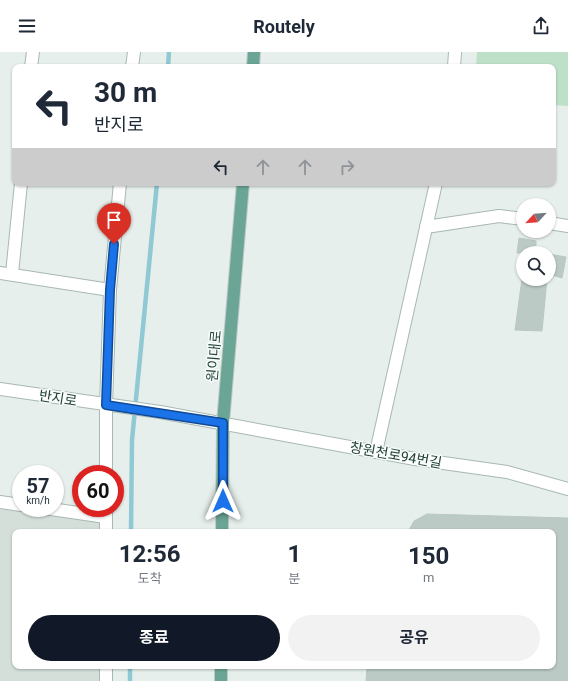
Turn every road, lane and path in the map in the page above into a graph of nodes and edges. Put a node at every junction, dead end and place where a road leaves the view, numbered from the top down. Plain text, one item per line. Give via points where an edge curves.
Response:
1 (33, 52) edge
2 (134, 52) edge
3 (254, 52) edge
4 (455, 52) edge
5 (31, 64) edge
6 (132, 64) edge
7 (253, 64) edge
8 (454, 64) edge
9 (21, 186) edge
10 (120, 186) edge
11 (243, 186) edge
12 (435, 186) edge
13 (516, 218) edge
14 (556, 224) edge
15 (568, 226) edge
16 (426, 227) junction
17 (0, 273) edge
18 (12, 274) junction
19 (110, 290) junction
20 (0, 389) edge
21 (111, 406) junction
22 (223, 423) junction
23 (376, 452) junction
24 (107, 465) edge
25 (568, 489) edge
26 (0, 502) edge
27 (12, 504) edge
28 (106, 517) edge
29 (106, 529) edge
30 (222, 529) edge
31 (106, 669) edge
32 (221, 669) edge
33 (106, 681) edge
34 (221, 681) edge

1 - 5 street
2 - 6 street
3 - 7 main road
4 - 8 street
9 - 18 street
10 - 19 street
11 - 22 main road, 원이대로
12 - 16 street
13 - 16 street via 499,216
14 - 15 street
16 - 23 street
17 - 18 street
18 - 19 street
19 - 21 street
20 - 21 street, 반지로
21 - 22 street, 반지로
21 - 24 street
22 - 23 street, 창원천로94번길
22 - 30 main road, 원이대로
23 - 25 street, 창원천로94번길 via 507,472
26 - 27 street
28 - 29 street
31 - 33 street
32 - 34 main road

